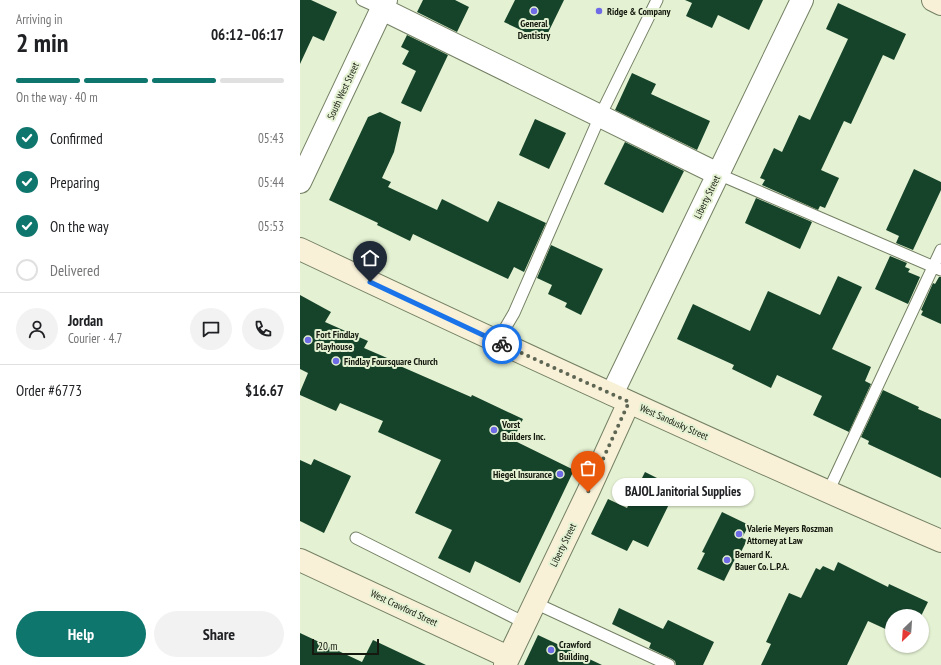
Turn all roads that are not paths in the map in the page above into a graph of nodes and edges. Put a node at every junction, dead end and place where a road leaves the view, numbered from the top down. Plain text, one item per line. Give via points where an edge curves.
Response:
1 (362, 0) edge
2 (657, 0) edge
3 (802, 0) edge
4 (933, 0) edge
5 (384, 4) edge
6 (941, 4) edge
7 (600, 116) junction
8 (718, 174) junction
9 (300, 182) edge
10 (300, 249) edge
11 (941, 250) edge
12 (937, 268) edge
13 (497, 342) junction
14 (621, 398) junction
15 (828, 492) junction
16 (356, 538) dead end
17 (941, 540) edge
18 (300, 560) edge
19 (535, 603) junction
20 (525, 623) junction
21 (507, 661) edge
22 (669, 665) edge

1 - 5 lane
2 - 7 lane
3 - 8 street, Liberty Street
4 - 6 street
5 - 7 street
5 - 9 street, South West Street
7 - 8 street
7 - 13 lane via 514,313
8 - 12 lane
8 - 14 street, Liberty Street
10 - 13 street, West Sandusky Street
11 - 12 lane
12 - 15 lane
13 - 14 street, West Sandusky Street
14 - 15 street, West Sandusky Street
14 - 19 street, Liberty Street via 588,492
15 - 17 street, West Sandusky Street
16 - 20 lane
18 - 21 street, West Crawford Street
19 - 20 street, Liberty Street
19 - 22 lane
20 - 21 street, Liberty Street

